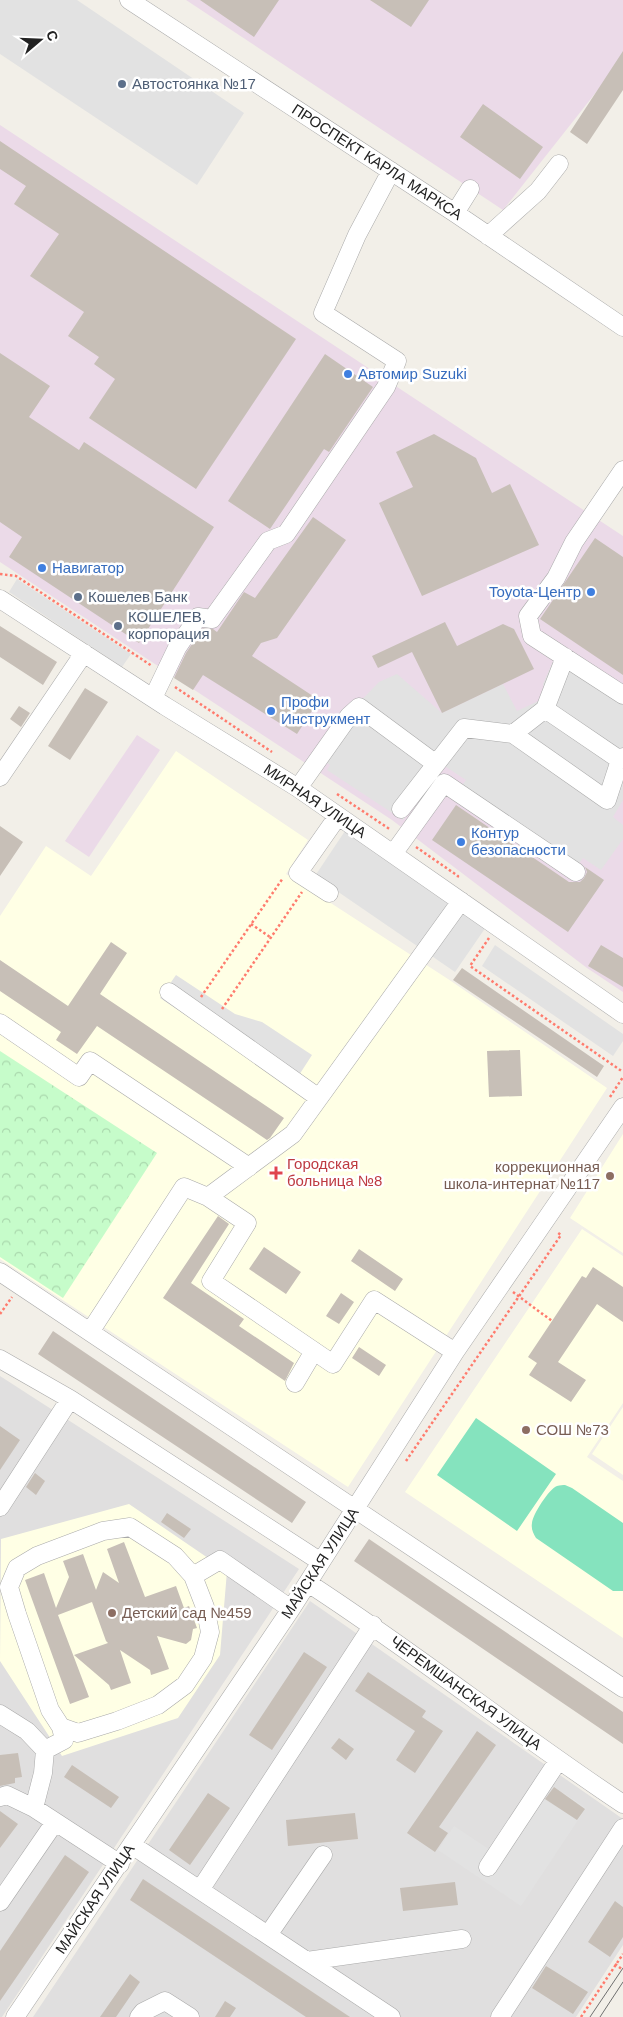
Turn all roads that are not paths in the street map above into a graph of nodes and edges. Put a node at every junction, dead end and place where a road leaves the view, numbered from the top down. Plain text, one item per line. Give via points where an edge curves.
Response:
1 (129, 0) edge
2 (559, 164) dead end
3 (391, 171) junction
4 (470, 189) dead end
5 (455, 213) junction
6 (488, 236) junction
7 (623, 327) edge
8 (623, 470) edge
9 (0, 599) edge
10 (84, 653) junction
11 (565, 657) junction
12 (623, 695) edge
13 (153, 698) junction
14 (544, 709) junction
15 (513, 734) junction
16 (621, 758) edge
17 (436, 764) junction
18 (0, 777) edge
19 (298, 788) junction
20 (401, 809) dead end
21 (338, 816) junction
22 (393, 854) junction
23 (576, 872) dead end
24 (328, 893) dead end
25 (461, 902) junction
26 (169, 992) dead end
27 (623, 1014) edge
28 (0, 1023) edge
29 (319, 1098) junction
30 (623, 1107) edge
31 (249, 1167) junction
32 (208, 1197) junction
33 (0, 1272) edge
34 (90, 1332) junction
35 (314, 1351) junction
36 (455, 1352) junction
37 (0, 1359) edge
38 (295, 1383) dead end
39 (70, 1399) junction
40 (0, 1507) edge
41 (356, 1508) junction
42 (321, 1562) junction
43 (193, 1576) junction
44 (308, 1583) junction
45 (291, 1609) junction
46 (373, 1625) junction
47 (623, 1688) edge
48 (0, 1714) edge
49 (61, 1727) junction
50 (46, 1750) junction
51 (558, 1761) junction
52 (0, 1797) edge
53 (623, 1804) edge
54 (34, 1808) junction
55 (54, 1822) junction
56 (623, 1828) edge
57 (132, 1845) junction
58 (323, 1855) dead end
59 (120, 1864) junction
60 (488, 1868) dead end
61 (200, 1890) junction
62 (0, 1902) edge
63 (268, 1935) junction
64 (462, 1939) dead end
65 (307, 1961) junction
66 (15, 2017) edge
67 (139, 2017) edge
68 (190, 2017) edge
69 (392, 2017) edge
70 (500, 2017) edge

1 - 3 street, ПРОСПЕКТ КАРЛА МАРКСА
2 - 6 street via 538,191
3 - 5 street, ПРОСПЕКТ КАРЛА МАРКСА
3 - 13 street via 357,235 323,313 396,361 386,387 286,534 268,541 212,619 198,617 176,648
4 - 5 street
5 - 6 street, ПРОСПЕКТ КАРЛА МАРКСА
6 - 7 street, ПРОСПЕКТ КАРЛА МАРКСА
8 - 11 street via 574,542 556,578 528,616 532,636
9 - 10 street, МИРНАЯ УЛИЦА
10 - 13 street, МИРНАЯ УЛИЦА
10 - 18 street
11 - 12 street
11 - 14 street
13 - 19 street, МИРНАЯ УЛИЦА
14 - 15 street
14 - 16 street
15 - 16 street via 607,800
15 - 17 street via 464,728
17 - 19 street via 360,707 349,716
17 - 20 street
19 - 21 street, МИРНАЯ УЛИЦА
21 - 22 street, МИРНАЯ УЛИЦА
21 - 24 street via 304,877
22 - 23 street via 444,783
22 - 25 street, МИРНАЯ УЛИЦА
25 - 27 street, МИРНАЯ УЛИЦА
25 - 29 street
26 - 29 street
28 - 31 street via 79,1077 90,1061
29 - 31 street via 293,1134
30 - 36 street, МАЙСКАЯ УЛИЦА
31 - 32 street
32 - 34 street via 184,1187
32 - 35 street via 247,1223 211,1281
33 - 34 street
34 - 41 street
35 - 36 street via 333,1364 374,1300
35 - 38 street
36 - 41 street, МАЙСКАЯ УЛИЦА
37 - 39 street
39 - 40 street
39 - 42 street
41 - 42 street, МАЙСКАЯ УЛИЦА
41 - 47 street
42 - 44 street, МАЙСКАЯ УЛИЦА
43 - 45 street via 220,1560
43 - 49 street via 205,1606 210,1632 203,1658 185,1684 158,1705 117,1721 78,1733
43 - 49 street via 176,1556 130,1527 103,1531 65,1544 18,1568 9,1587 50,1710
44 - 45 street, МАЙСКАЯ УЛИЦА
44 - 46 street, ЧЕРЕМШАНСКАЯ УЛИЦА
45 - 57 street, МАЙСКАЯ УЛИЦА
46 - 51 street, ЧЕРЕМШАНСКАЯ УЛИЦА
46 - 61 street
48 - 50 street via 27,1731
49 - 50 street via 64,1740
50 - 54 street via 44,1773
51 - 53 street, ЧЕРЕМШАНСКАЯ УЛИЦА
51 - 60 street
52 - 54 street via 8,1795
54 - 55 street
55 - 59 street
55 - 62 street
56 - 70 street
57 - 59 street, МАЙСКАЯ УЛИЦА
57 - 61 street
58 - 63 street
59 - 66 street, МАЙСКАЯ УЛИЦА
61 - 63 street
63 - 65 street
64 - 65 street
65 - 69 street
67 - 68 street via 165,2001

